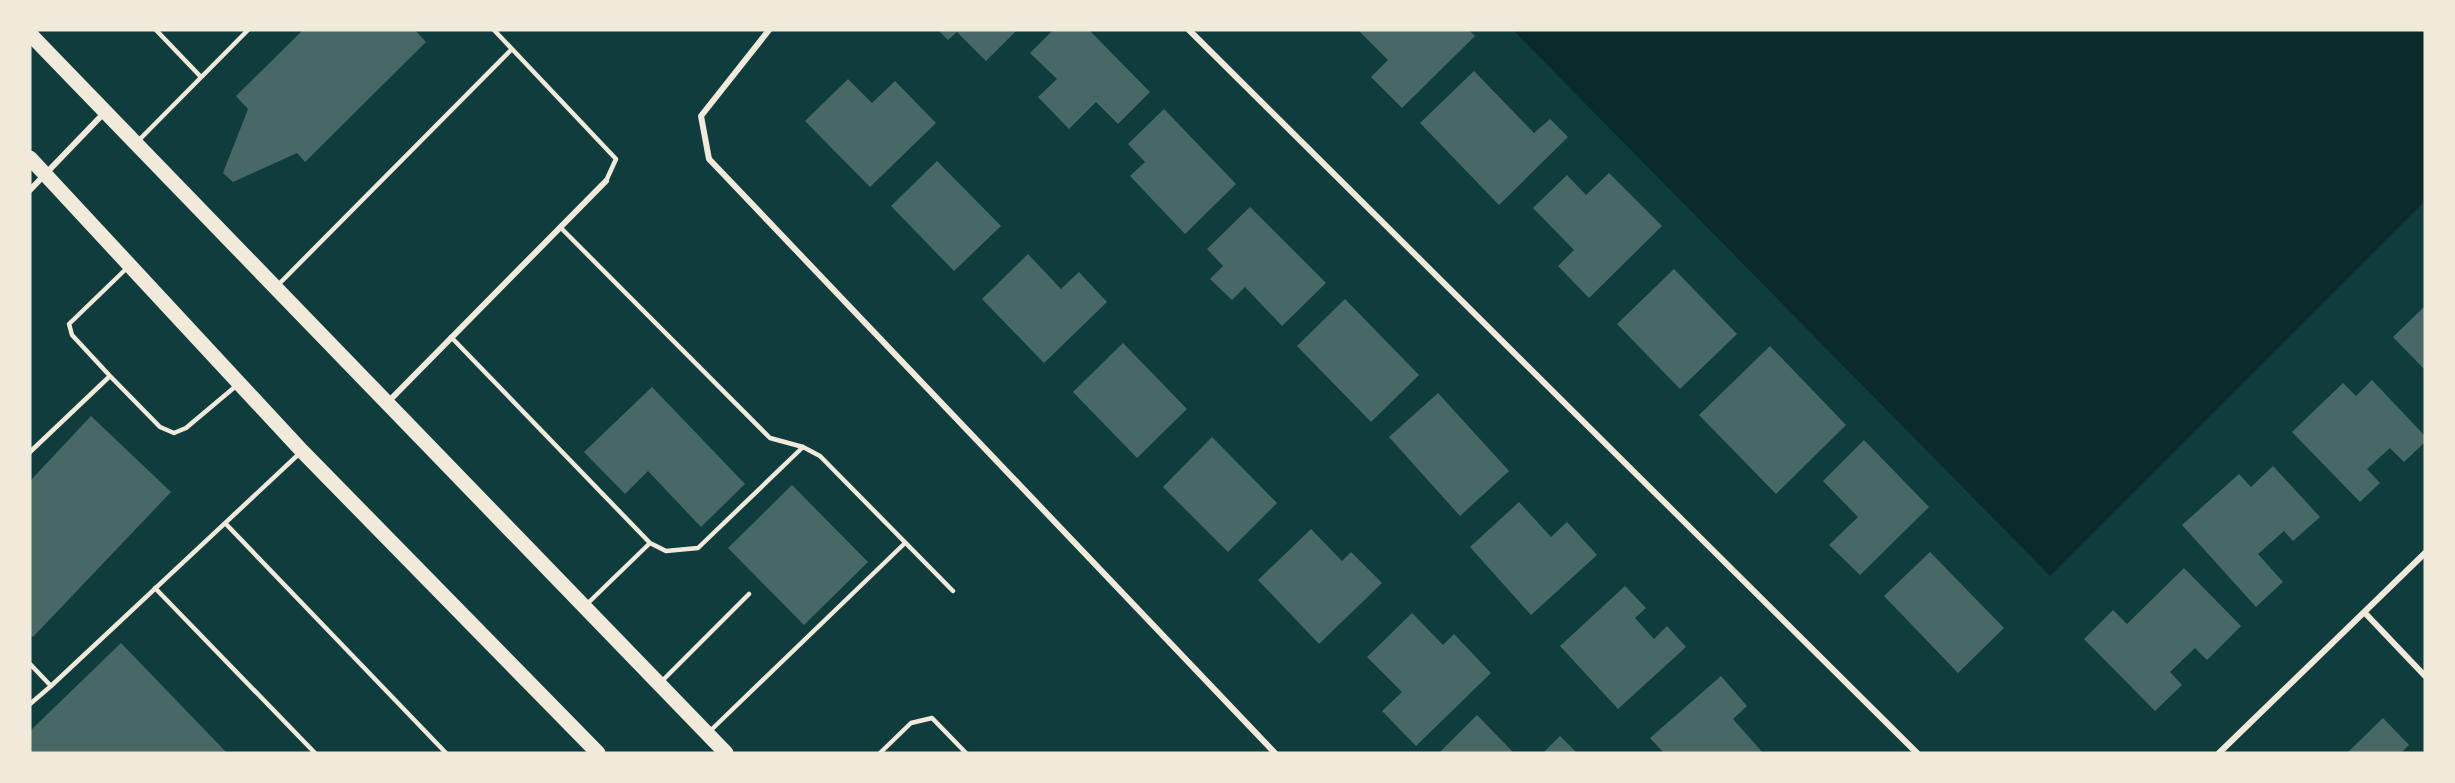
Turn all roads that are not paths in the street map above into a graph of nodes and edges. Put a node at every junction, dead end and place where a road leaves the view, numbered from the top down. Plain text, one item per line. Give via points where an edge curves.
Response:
1 (156, 30) edge
2 (248, 30) edge
3 (494, 30) edge
4 (769, 30) edge
5 (1189, 30) edge
6 (30, 34) edge
7 (512, 49) junction
8 (201, 77) junction
9 (105, 112) junction
10 (136, 143) junction
11 (30, 158) edge
12 (46, 174) junction
13 (606, 181) joint
14 (30, 190) edge
15 (560, 227) junction
16 (130, 265) junction
17 (276, 288) junction
18 (451, 338) junction
19 (110, 376) junction
20 (240, 383) junction
21 (387, 403) junction
22 (803, 447) junction
23 (302, 451) junction
24 (30, 452) edge
25 (225, 523) junction
26 (650, 543) junction
27 (905, 543) junction
28 (2425, 553) edge
29 (156, 588) junction
30 (953, 591) dead end
31 (749, 594) dead end
32 (584, 606) junction
33 (2365, 613) junction
34 (30, 664) edge
35 (2425, 676) edge
36 (659, 684) junction
37 (51, 686) junction
38 (30, 704) edge
39 (707, 734) junction
40 (315, 753) edge
41 (446, 753) edge
42 (598, 753) edge
43 (726, 753) edge
44 (880, 753) edge
45 (966, 753) edge
46 (1275, 753) edge
47 (1917, 753) edge
48 (2219, 753) edge

1 - 8 lane
2 - 8 lane
3 - 7 lane
4 - 46 street via 701,116 709,159
5 - 47 street
6 - 9 main road
7 - 13 lane via 616,159
7 - 17 lane
8 - 10 lane
9 - 10 main road
9 - 12 street
10 - 17 main road
11 - 12 main road
12 - 14 street
12 - 16 main road
13 - 15 street
15 - 18 street
15 - 22 lane via 770,438
16 - 19 lane via 69,324 72,335
16 - 20 main road
17 - 21 main road
18 - 21 street
18 - 26 lane
19 - 20 lane via 160,427 174,433 186,428
19 - 24 lane
20 - 23 main road
21 - 32 main road
22 - 26 lane via 698,548 666,551
22 - 27 lane via 820,456
23 - 25 lane
23 - 42 main road
25 - 29 lane
25 - 41 lane
26 - 32 lane
27 - 30 lane
27 - 39 lane
28 - 33 street
29 - 37 lane
29 - 40 lane
31 - 36 lane
32 - 36 main road
33 - 35 street
33 - 48 street
34 - 37 lane
36 - 39 main road
37 - 38 lane
39 - 43 main road
44 - 45 lane via 911,723 932,718

